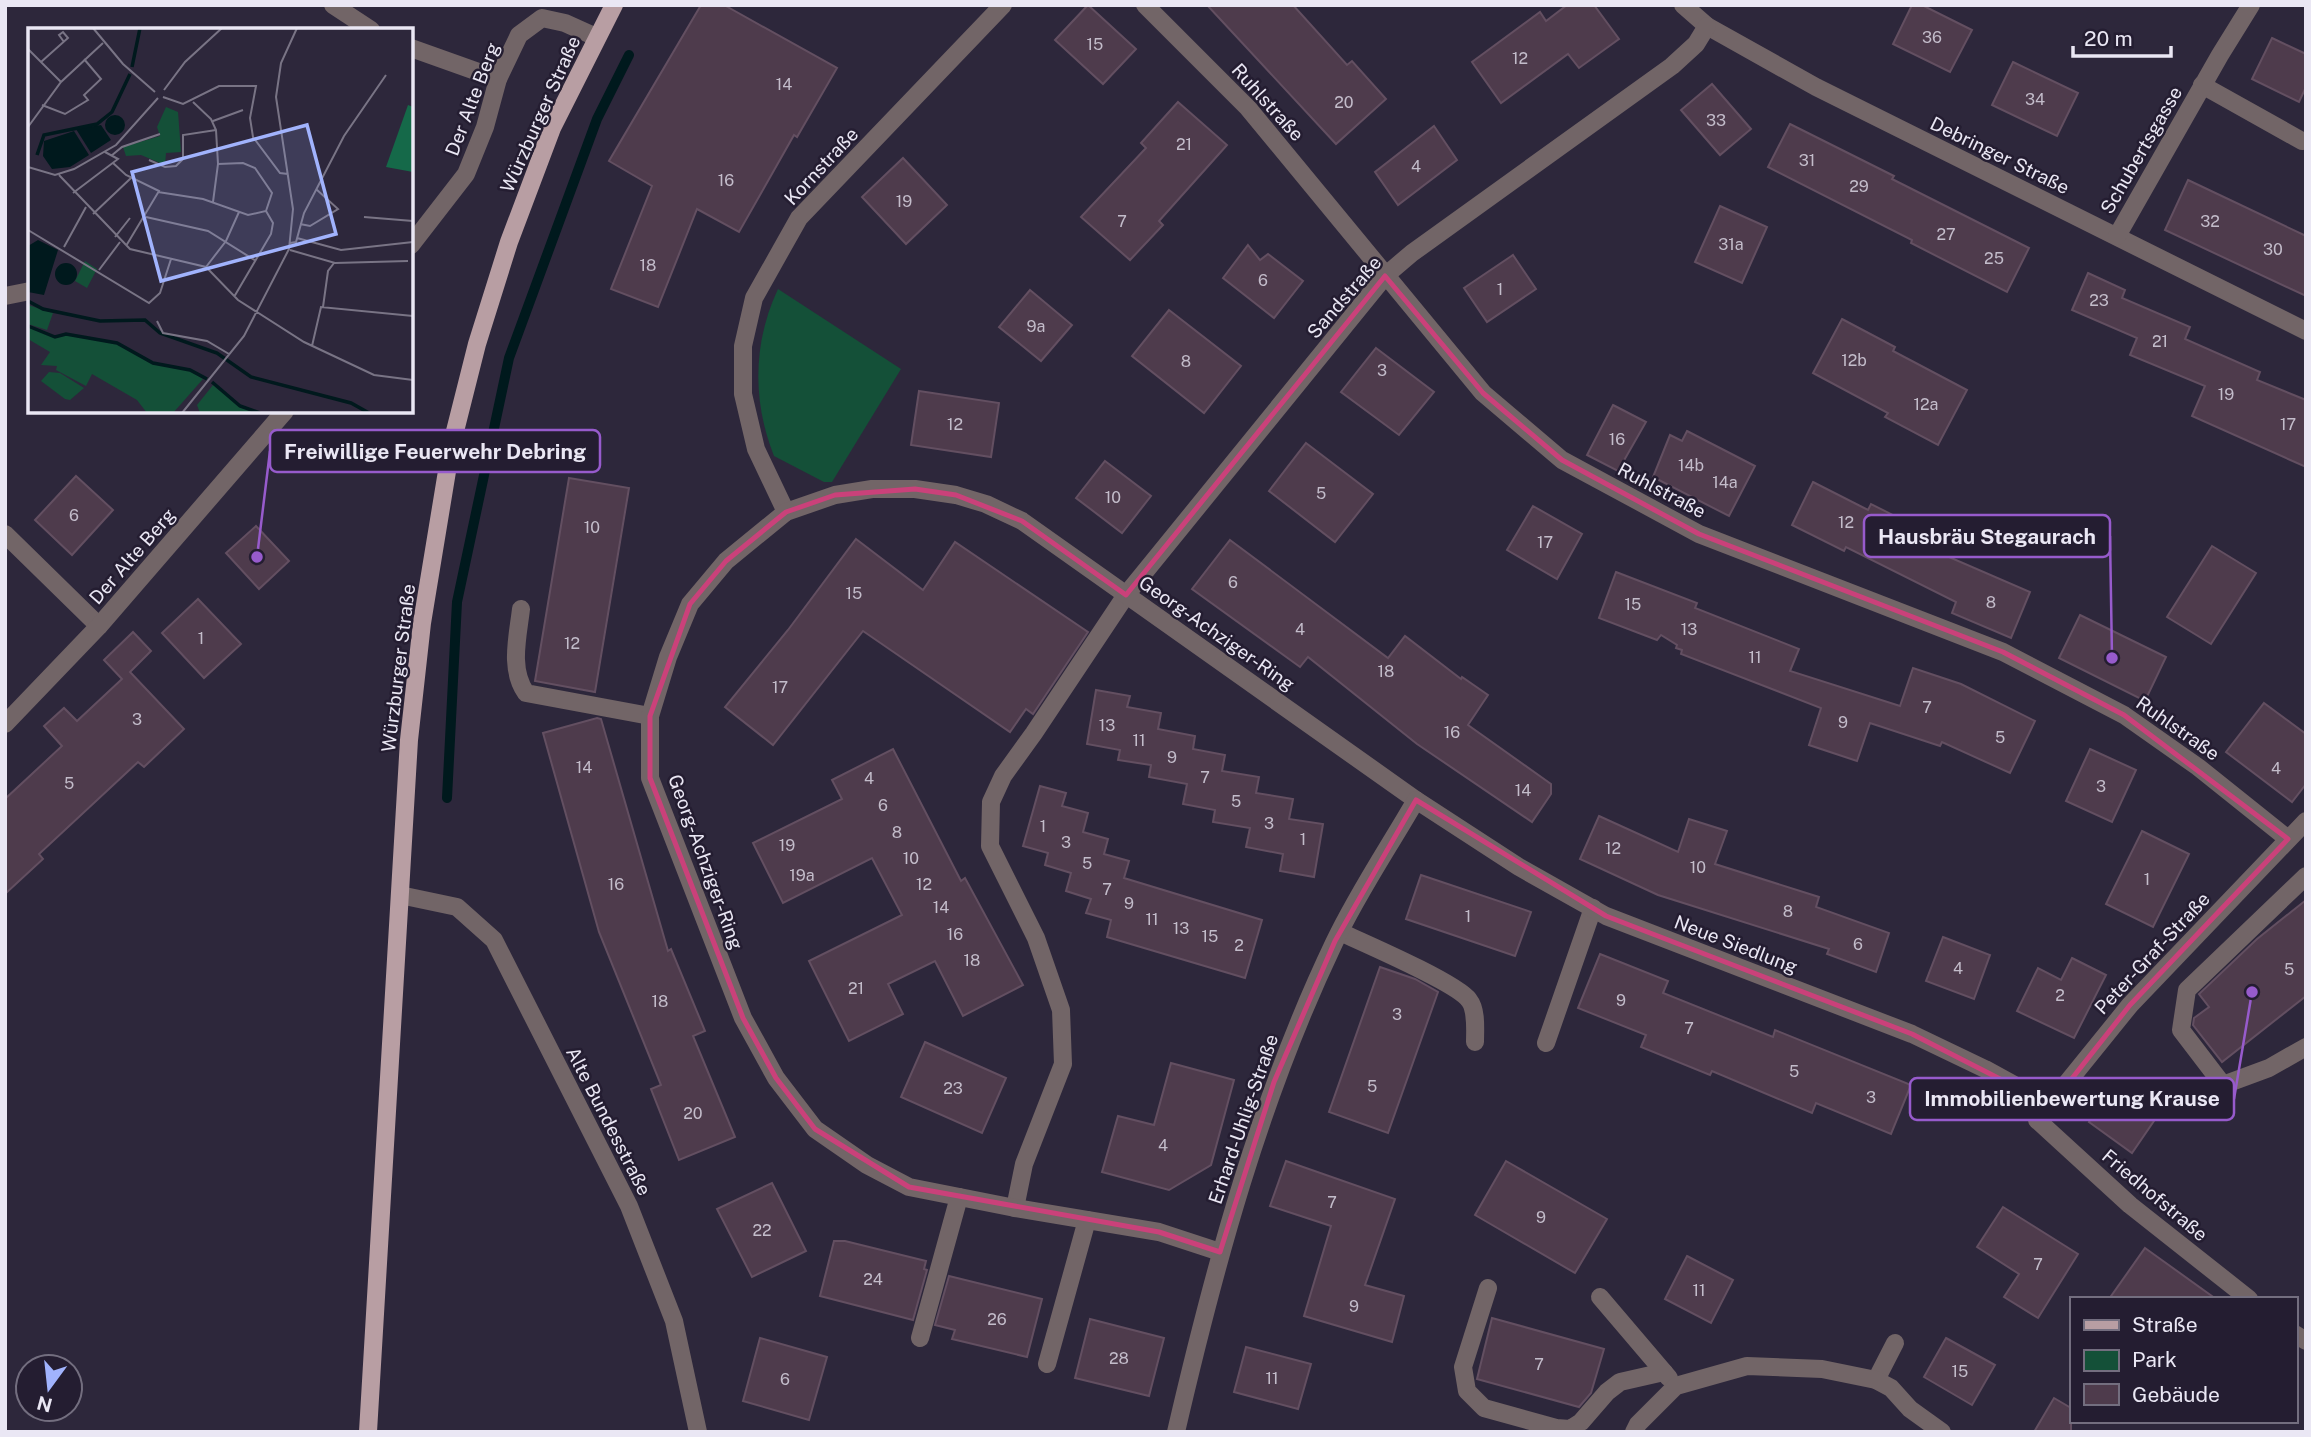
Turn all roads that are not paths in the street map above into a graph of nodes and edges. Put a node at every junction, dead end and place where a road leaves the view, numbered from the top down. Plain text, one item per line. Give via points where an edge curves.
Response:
1 (332, 5) edge
2 (614, 5) edge
3 (1003, 5) edge
4 (1144, 5) edge
5 (1683, 5) edge
6 (2251, 5) edge
7 (1707, 26) junction
8 (367, 28) edge
9 (596, 37) junction
10 (413, 49) edge
11 (498, 79) junction
12 (2202, 86) junction
13 (2302, 141) dead end
14 (2117, 236) junction
15 (413, 240) edge
16 (1385, 276) junction
17 (28, 291) edge
18 (5, 296) edge
19 (2306, 331) edge
20 (283, 413) edge
21 (786, 512) junction
22 (5, 534) edge
23 (1126, 595) junction
24 (521, 609) dead end
25 (99, 626) junction
26 (650, 716) junction
27 (5, 724) edge
28 (1416, 800) junction
29 (2306, 821) edge
30 (2288, 839) junction
31 (2306, 876) edge
32 (400, 895) junction
33 (1593, 908) junction
34 (1340, 932) junction
35 (1475, 1042) dead end
36 (1546, 1042) dead end
37 (2306, 1047) edge
38 (2051, 1105) junction
39 (2037, 1120) joint
40 (959, 1197) junction
41 (1015, 1209) junction
42 (1087, 1220) junction
43 (1220, 1252) junction
44 (1488, 1288) dead end
45 (1600, 1297) dead end
46 (2246, 1297) edge
47 (920, 1338) dead end
48 (1895, 1343) dead end
49 (1047, 1364) dead end
50 (1670, 1379) junction
51 (1876, 1381) junction
52 (368, 1432) edge
53 (698, 1432) edge
54 (1176, 1432) edge
55 (1634, 1432) edge
56 (1942, 1432) edge

1 - 8 street
2 - 9 main road, Würzburger Straße
3 - 21 street, Kornstraße via 799,218 754,298 743,346 743,394 756,449
4 - 16 street, Ruhlstraße via 1248,108
5 - 7 street, Debringer Straße
6 - 12 street, Schubertsgasse
7 - 14 street, Debringer Straße via 1816,88
7 - 16 street, Sandstraße via 1696,44 1672,66
9 - 11 street, Der Alte Berg via 542,18 519,35
9 - 32 main road, Würzburger Straße via 552,128 509,242 451,447 422,623
10 - 11 street
11 - 15 street, Der Alte Berg via 466,174
12 - 13 street, Schubertsgasse
12 - 14 street, Schubertsgasse
14 - 19 street, Debringer Straße
16 - 23 street, Sandstraße
16 - 30 street, Ruhlstraße via 1483,393 1562,460 1699,534 2003,652 2124,715
17 - 18 street
20 - 25 street, Der Alte Berg
21 - 23 street, Georg-Achziger-Ring via 835,495 872,489 956,495 1022,521
21 - 26 street, Georg-Achziger-Ring via 726,561 690,604
22 - 25 street
23 - 28 street, Georg-Achziger-Ring
23 - 41 street, Sandstraße via 1003,776 991,802 990,846 1036,937 1061,1010 1063,1064 1024,1164
24 - 26 street via 515,667 526,692
25 - 27 street, Der Alte Berg
26 - 40 street, Georg-Achziger-Ring via 650,778 743,1018 776,1078 816,1129 867,1166 909,1187
28 - 33 street, Neue Siedlung
28 - 34 street, Erhard-Uhlig-Straße
29 - 30 street, Peter-Graf-Straße
30 - 38 street, Peter-Graf-Straße via 2130,1005
31 - 37 street via 2187,990 2181,1030 2223,1085 2269,1068
32 - 52 main road, Würzburger Straße
32 - 53 street, Alte Bundesstraße via 457,907 494,940 629,1206 674,1321
33 - 36 street
33 - 38 street, Neue Siedlung via 1912,1034
34 - 35 street via 1451,986 1470,1000
34 - 43 street, Erhard-Uhlig-Straße via 1275,1082
38 - 39 street, Peter-Graf-Straße
39 - 46 street, Friedhofstraße via 2130,1205
40 - 41 street, Georg-Achziger-Ring
40 - 47 street
41 - 42 street, Georg-Achziger-Ring
42 - 43 street, Georg-Achziger-Ring via 1159,1232
42 - 49 street
43 - 54 street, Erhard-Uhlig-Straße
44 - 50 street via 1463,1367 1467,1391 1484,1408 1570,1429 1620,1382
45 - 50 street
48 - 51 street
50 - 51 street via 1747,1366 1822,1369
50 - 55 street
51 - 56 street via 1891,1388

